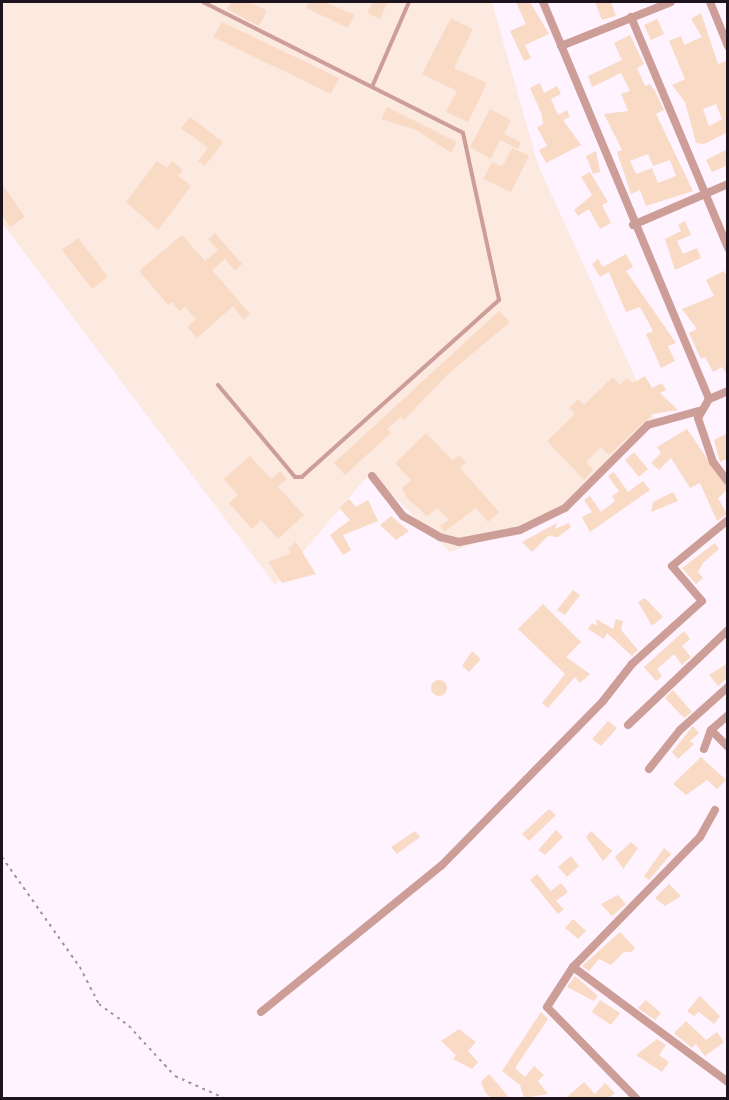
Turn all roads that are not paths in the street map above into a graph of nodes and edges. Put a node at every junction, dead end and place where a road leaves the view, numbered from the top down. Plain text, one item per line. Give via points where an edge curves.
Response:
1 (203, 2) edge
2 (409, 2) edge
3 (543, 2) edge
4 (671, 2) edge
5 (710, 2) edge
6 (660, 3) edge
7 (630, 17) junction
8 (561, 46) junction
9 (728, 46) edge
10 (372, 87) junction
11 (728, 184) edge
12 (705, 193) junction
13 (633, 225) junction
14 (728, 248) edge
15 (218, 385) dead end
16 (725, 392) edge
17 (709, 399) junction
18 (728, 402) edge
19 (699, 411) junction
20 (372, 476) dead end
21 (728, 482) edge
22 (728, 520) edge
23 (728, 630) edge
24 (728, 687) edge
25 (728, 715) edge
26 (628, 725) dead end
27 (711, 730) junction
28 (728, 747) edge
29 (704, 749) dead end
30 (649, 769) dead end
31 (715, 810) dead end
32 (573, 967) junction
33 (261, 1012) dead end
34 (728, 1082) edge
35 (636, 1098) edge

1 - 10 lane
2 - 10 lane
3 - 8 street
4 - 6 street
5 - 9 street
6 - 7 street
7 - 8 street
7 - 12 street
8 - 13 street
10 - 15 lane via 463,133 499,300 302,477 295,477
11 - 12 street
12 - 13 street
12 - 14 street
13 - 17 street
16 - 17 street
16 - 18 street
17 - 19 street
19 - 20 street via 648,425 565,508 520,530 459,542 440,537 403,516
19 - 21 street via 713,462
22 - 33 street via 672,566 702,601 632,664 603,701 442,865
23 - 26 street
24 - 30 street via 681,730
25 - 27 street
27 - 28 street
27 - 29 street
31 - 32 street via 700,837
32 - 34 street
32 - 35 street via 547,1007

